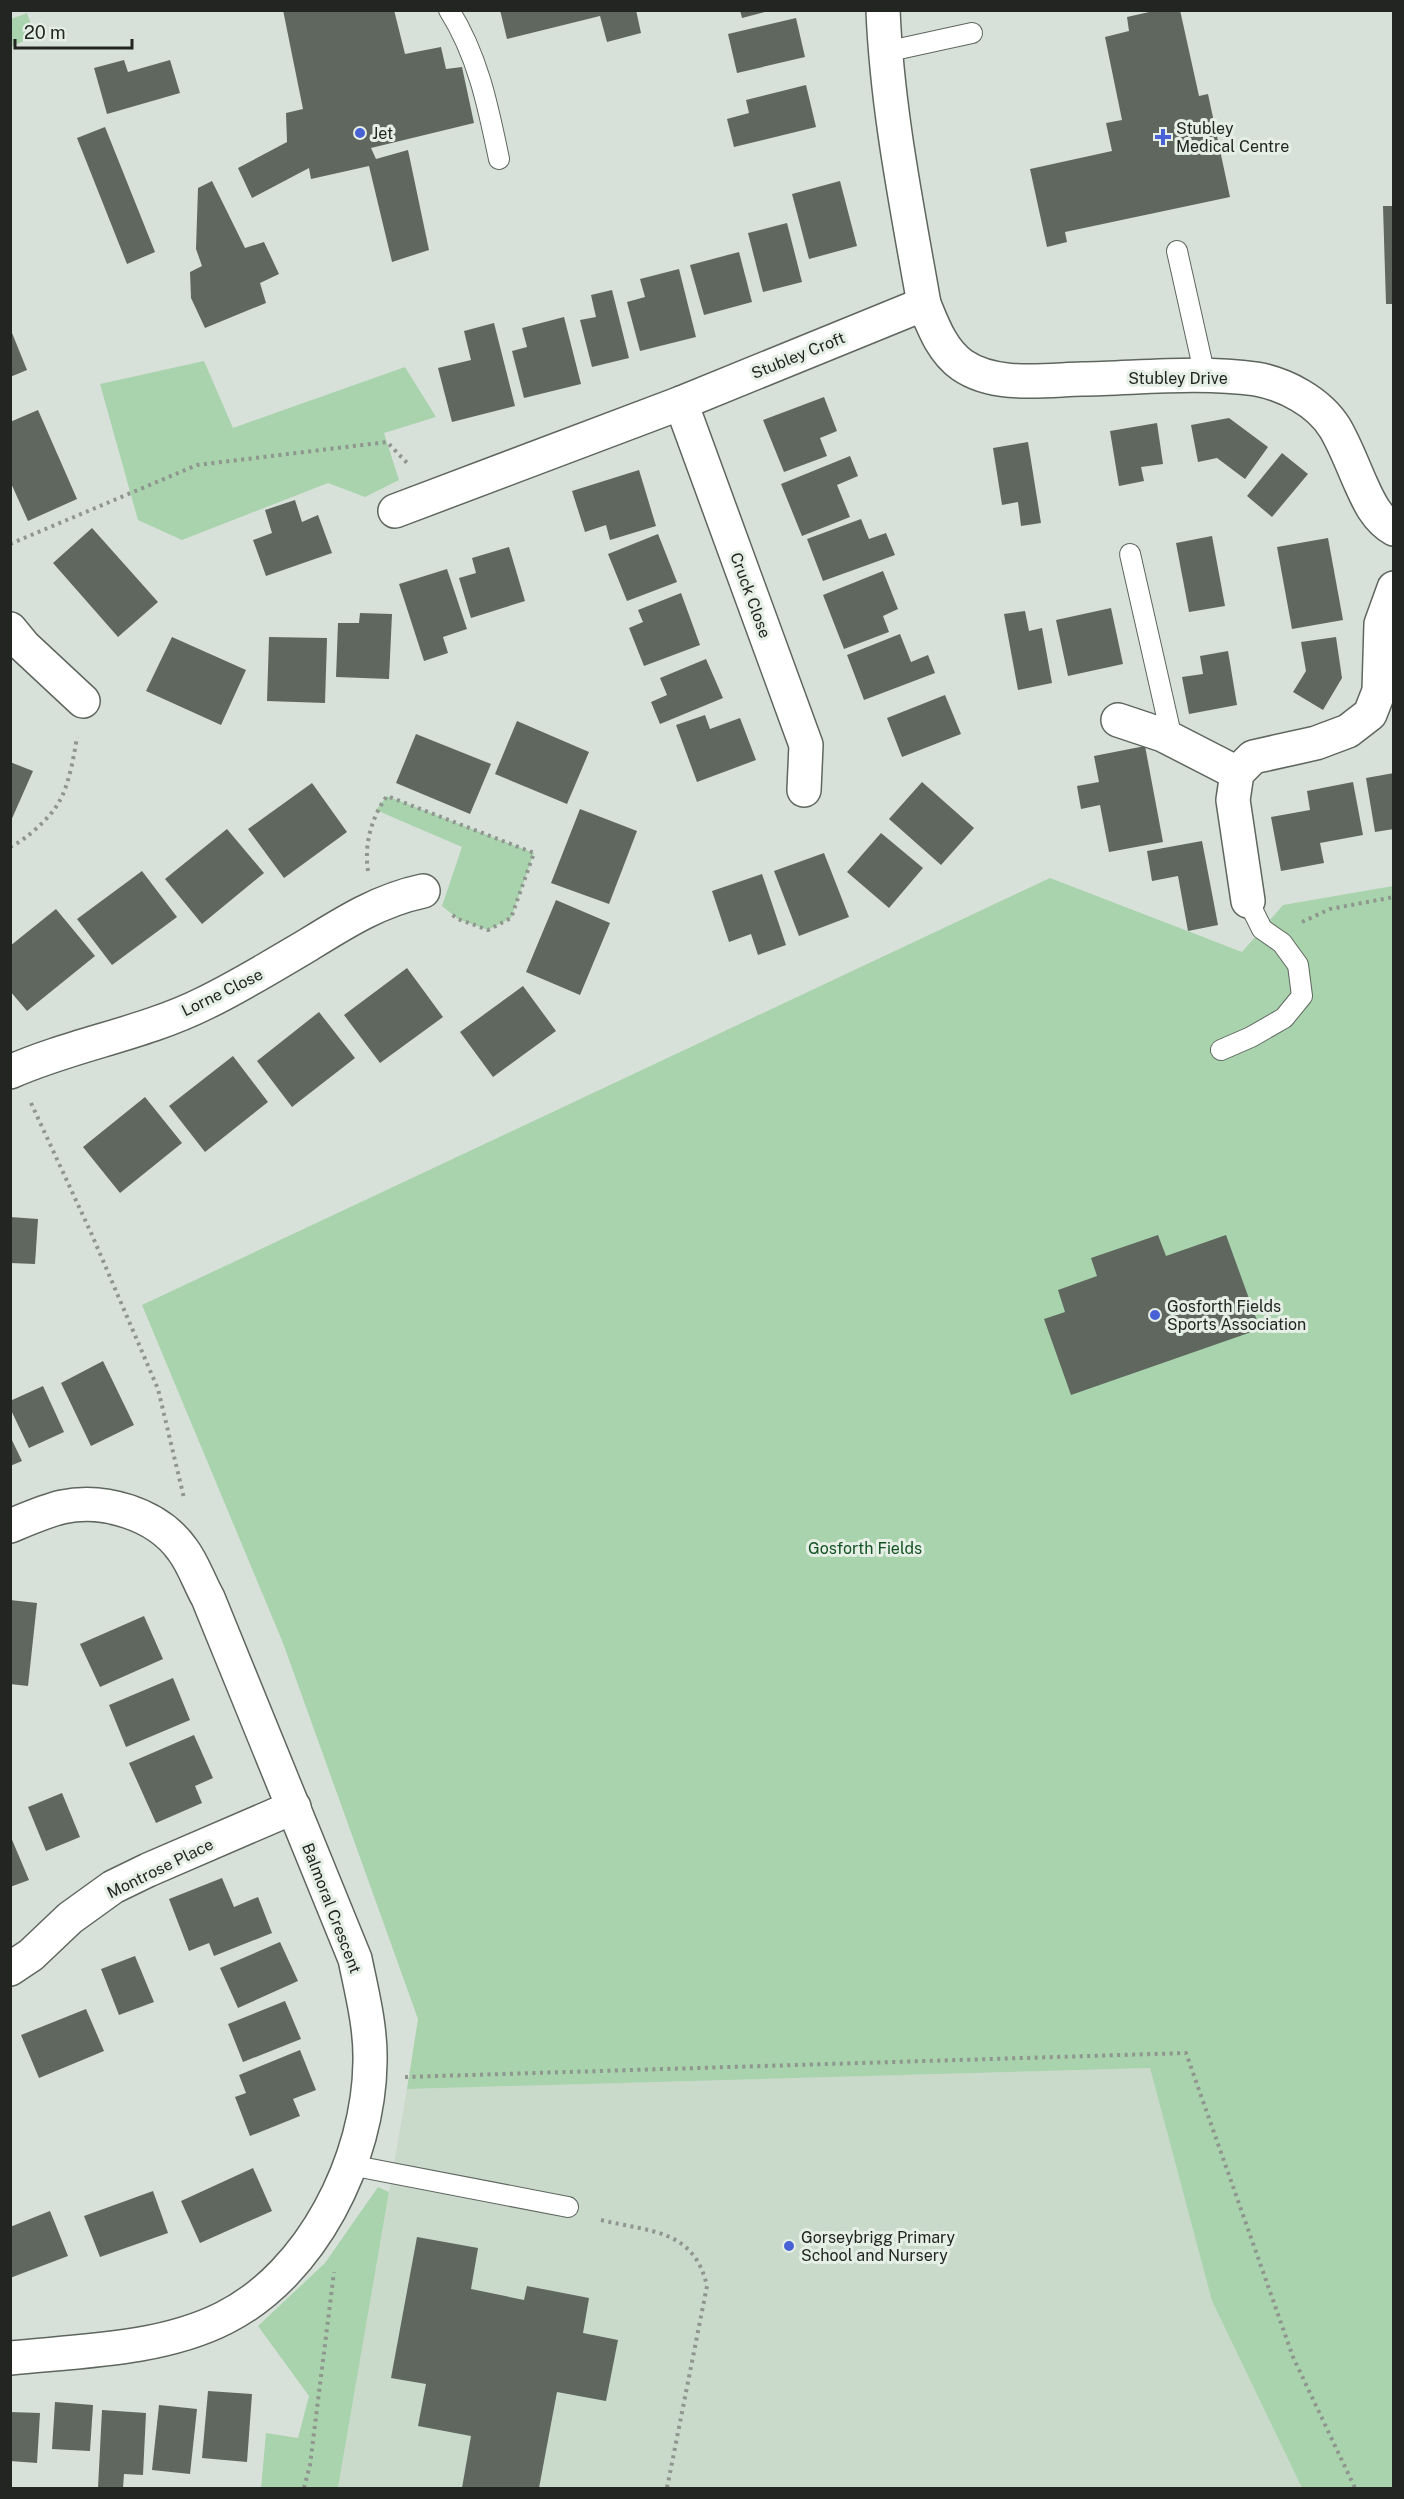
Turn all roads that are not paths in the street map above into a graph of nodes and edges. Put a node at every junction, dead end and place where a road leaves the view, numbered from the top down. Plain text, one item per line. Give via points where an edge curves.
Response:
1 (449, 10) edge
2 (883, 10) edge
3 (972, 33) dead end
4 (885, 52) junction
5 (500, 159) dead end
6 (1177, 251) dead end
7 (924, 304) junction
8 (1205, 376) junction
9 (681, 403) junction
10 (395, 511) dead end
11 (1394, 529) edge
12 (1130, 554) dead end
13 (1394, 588) edge
14 (10, 629) edge
15 (83, 701) road end
16 (1384, 706) edge
17 (1118, 720) dead end
18 (1172, 739) junction
19 (1237, 773) junction
20 (804, 790) dead end
21 (423, 891) dead end
22 (1248, 901) joint
23 (1221, 1050) dead end
24 (13, 1071) edge
25 (10, 1526) edge
26 (294, 1807) junction
27 (10, 1969) edge
28 (350, 2165) junction
29 (568, 2207) dead end
30 (10, 2358) edge

1 - 5 lane via 464,34 482,82
2 - 4 street
3 - 4 lane
4 - 7 street via 901,176
6 - 8 lane
7 - 8 street, Stubley Drive via 945,347 962,365 989,378 1026,381
7 - 9 street, Stubley Croft
8 - 11 street, Stubley Drive via 1257,380 1290,389 1314,405 1335,426 1369,503
9 - 10 street, Stubley Croft
9 - 20 street, Cruck Close via 806,745
12 - 18 lane
13 - 16 street via 1381,624 1379,691
14 - 15 street
16 - 19 street via 1348,731 1316,743 1253,757
17 - 18 street
18 - 19 street
19 - 22 street via 1233,800
21 - 24 street, Lorne Close via 375,906 203,1004
22 - 23 lane via 1262,929 1282,943 1298,965 1302,996 1284,1018
25 - 26 street, Balmoral Crescent via 63,1507 99,1505 134,1513 162,1529 183,1549
26 - 27 street, Montrose Place via 114,1887
26 - 28 street, Balmoral Crescent via 355,1959 365,2006 370,2062 363,2120
28 - 29 lane
28 - 30 street, Balmoral Crescent via 331,2211 293,2262 256,2299 222,2319 176,2336 111,2349

